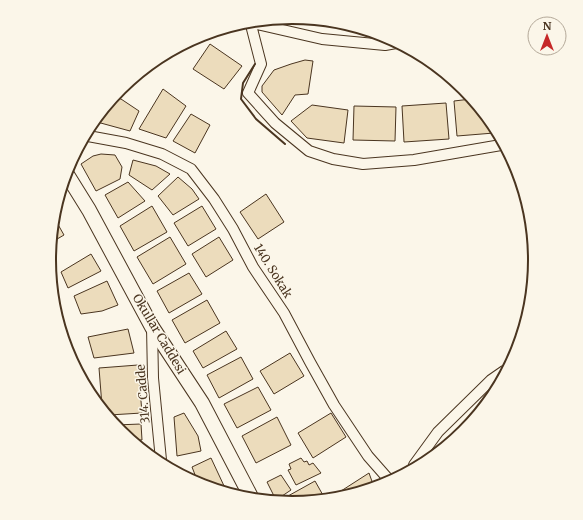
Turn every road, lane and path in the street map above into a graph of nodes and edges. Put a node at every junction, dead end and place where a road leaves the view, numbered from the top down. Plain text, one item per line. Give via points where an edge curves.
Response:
1 (264, 26) edge
2 (252, 28) edge
3 (388, 44) edge
4 (90, 136) edge
5 (297, 141) junction
6 (287, 146) dead end
7 (498, 146) edge
8 (70, 179) edge
9 (152, 327) junction
10 (497, 376) edge
11 (161, 456) edge
12 (418, 459) edge
13 (386, 476) edge
14 (248, 492) edge

1 - 3 street via 322,39
2 - 5 street via 261,64 248,92 275,123
4 - 13 street, 140. Sokak via 126,143 162,154 201,177 253,267 284,313 334,405 368,456
5 - 6 street
5 - 7 street via 321,155 363,164 414,160
8 - 9 street, Okullar Caddesi
9 - 11 street, 314. Cadde via 153,378
9 - 14 street, Okullar Caddesi via 202,403
10 - 12 street via 438,432

